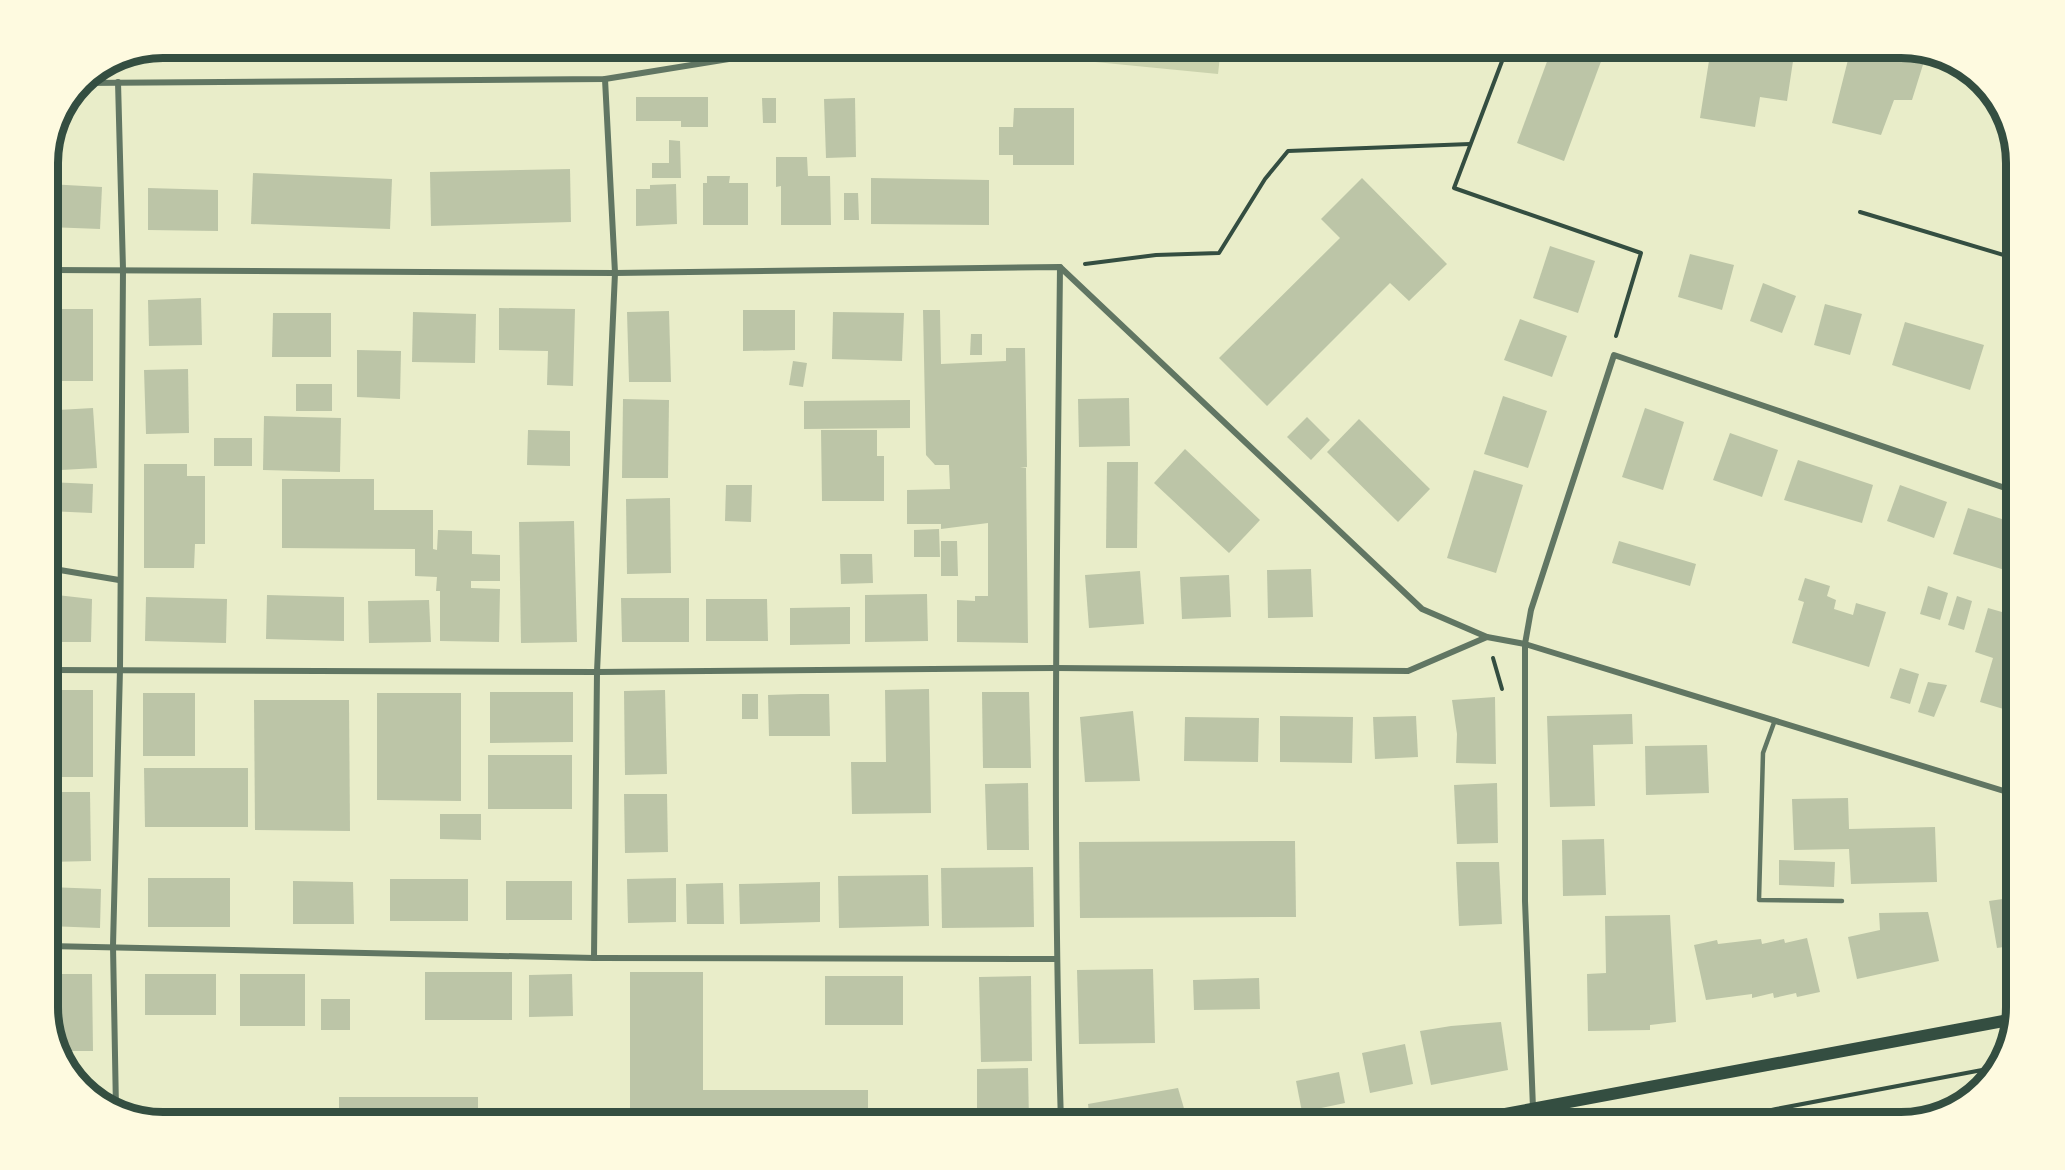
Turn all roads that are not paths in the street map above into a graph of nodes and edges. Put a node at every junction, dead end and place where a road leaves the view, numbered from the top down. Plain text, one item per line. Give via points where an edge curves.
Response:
1 (731, 59) edge
2 (605, 79) junction
3 (98, 82) edge
4 (118, 82) junction
5 (1060, 267) junction
6 (123, 269) junction
7 (59, 270) edge
8 (615, 273) junction
9 (2006, 488) edge
10 (59, 570) edge
11 (119, 580) junction
12 (1487, 637) junction
13 (1525, 644) junction
14 (1055, 668) junction
15 (120, 669) junction
16 (59, 670) edge
17 (597, 672) junction
18 (1775, 720) junction
19 (2006, 792) edge
20 (1842, 901) dead end
21 (59, 946) edge
22 (113, 946) junction
23 (594, 958) junction
24 (1056, 959) junction
25 (2006, 1020) edge
26 (116, 1099) edge
27 (1550, 1104) junction
28 (1533, 1108) junction
29 (1061, 1112) edge
30 (1513, 1112) edge
31 (1558, 1112) edge

1 - 2 street
2 - 4 street
2 - 8 street
3 - 4 street
4 - 6 street
5 - 8 street
5 - 12 street via 1422,609
5 - 14 street
6 - 7 street
6 - 8 street
6 - 11 street
8 - 17 street
9 - 13 street via 1614,355 1531,610
10 - 11 street
11 - 15 street
12 - 13 street
12 - 14 street via 1408,670
13 - 18 street
13 - 28 street via 1525,901
14 - 17 street
14 - 24 street
15 - 16 street
15 - 17 street
15 - 22 street
17 - 23 street
18 - 19 street
18 - 20 lane via 1763,753 1759,900
21 - 22 street
22 - 23 street
22 - 26 street
23 - 24 street
24 - 29 street
25 - 27 main road
27 - 28 main road
27 - 31 street
28 - 30 main road

